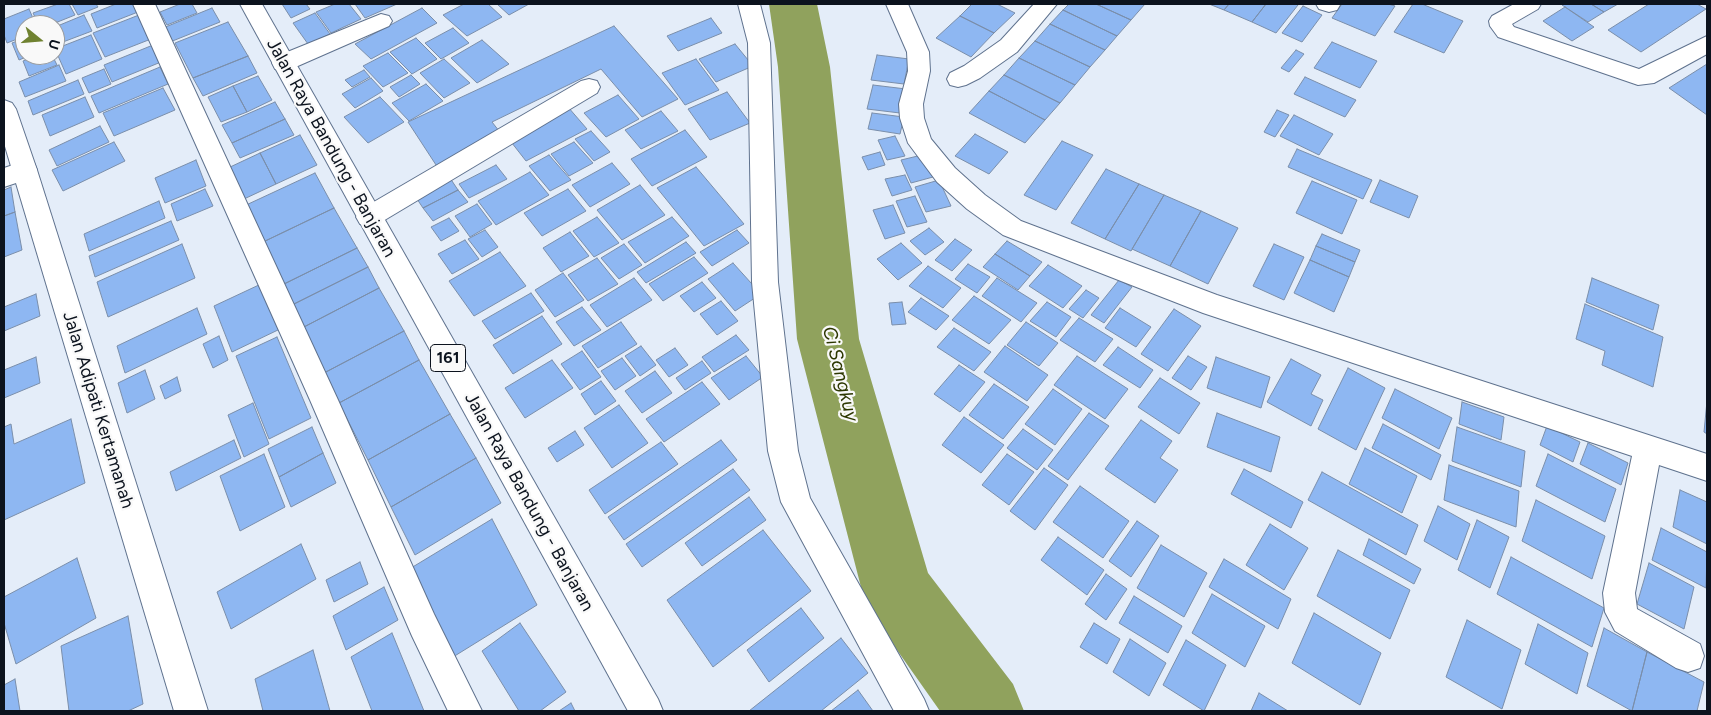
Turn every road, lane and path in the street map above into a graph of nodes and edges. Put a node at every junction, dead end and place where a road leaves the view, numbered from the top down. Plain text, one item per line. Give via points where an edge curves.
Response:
1 (144, 4) edge
2 (251, 4) edge
3 (749, 4) edge
4 (896, 4) edge
5 (1046, 4) edge
6 (1530, 4) edge
7 (380, 21) dead end
8 (1707, 44) edge
9 (283, 63) junction
10 (958, 79) dead end
11 (590, 87) dead end
12 (4, 109) edge
13 (14, 174) edge
14 (368, 217) junction
15 (1648, 449) junction
16 (1707, 467) edge
17 (1688, 656) dead end
18 (191, 711) edge
19 (465, 711) edge
20 (646, 711) edge
21 (912, 711) edge

1 - 19 street via 423,625
2 - 9 street, Jalan Raya Bandung - Banjaran / 161
3 - 21 street via 759,42 765,282 783,451 796,502
4 - 15 street via 918,52 919,71 911,104 920,143 946,176 1012,228 1212,305
5 - 10 street via 1008,46
6 - 8 street via 1500,21 1500,26 1506,32 1638,77 1646,77
7 - 9 street
9 - 14 street, Jalan Raya Bandung - Banjaran / 161
11 - 14 street
12 - 13 street, Jalan Adipati Kertamanah
13 - 18 street, Jalan Adipati Kertamanah
14 - 20 street, Jalan Raya Bandung - Banjaran / 161
15 - 16 street
15 - 17 street via 1619,593 1621,612 1626,620

